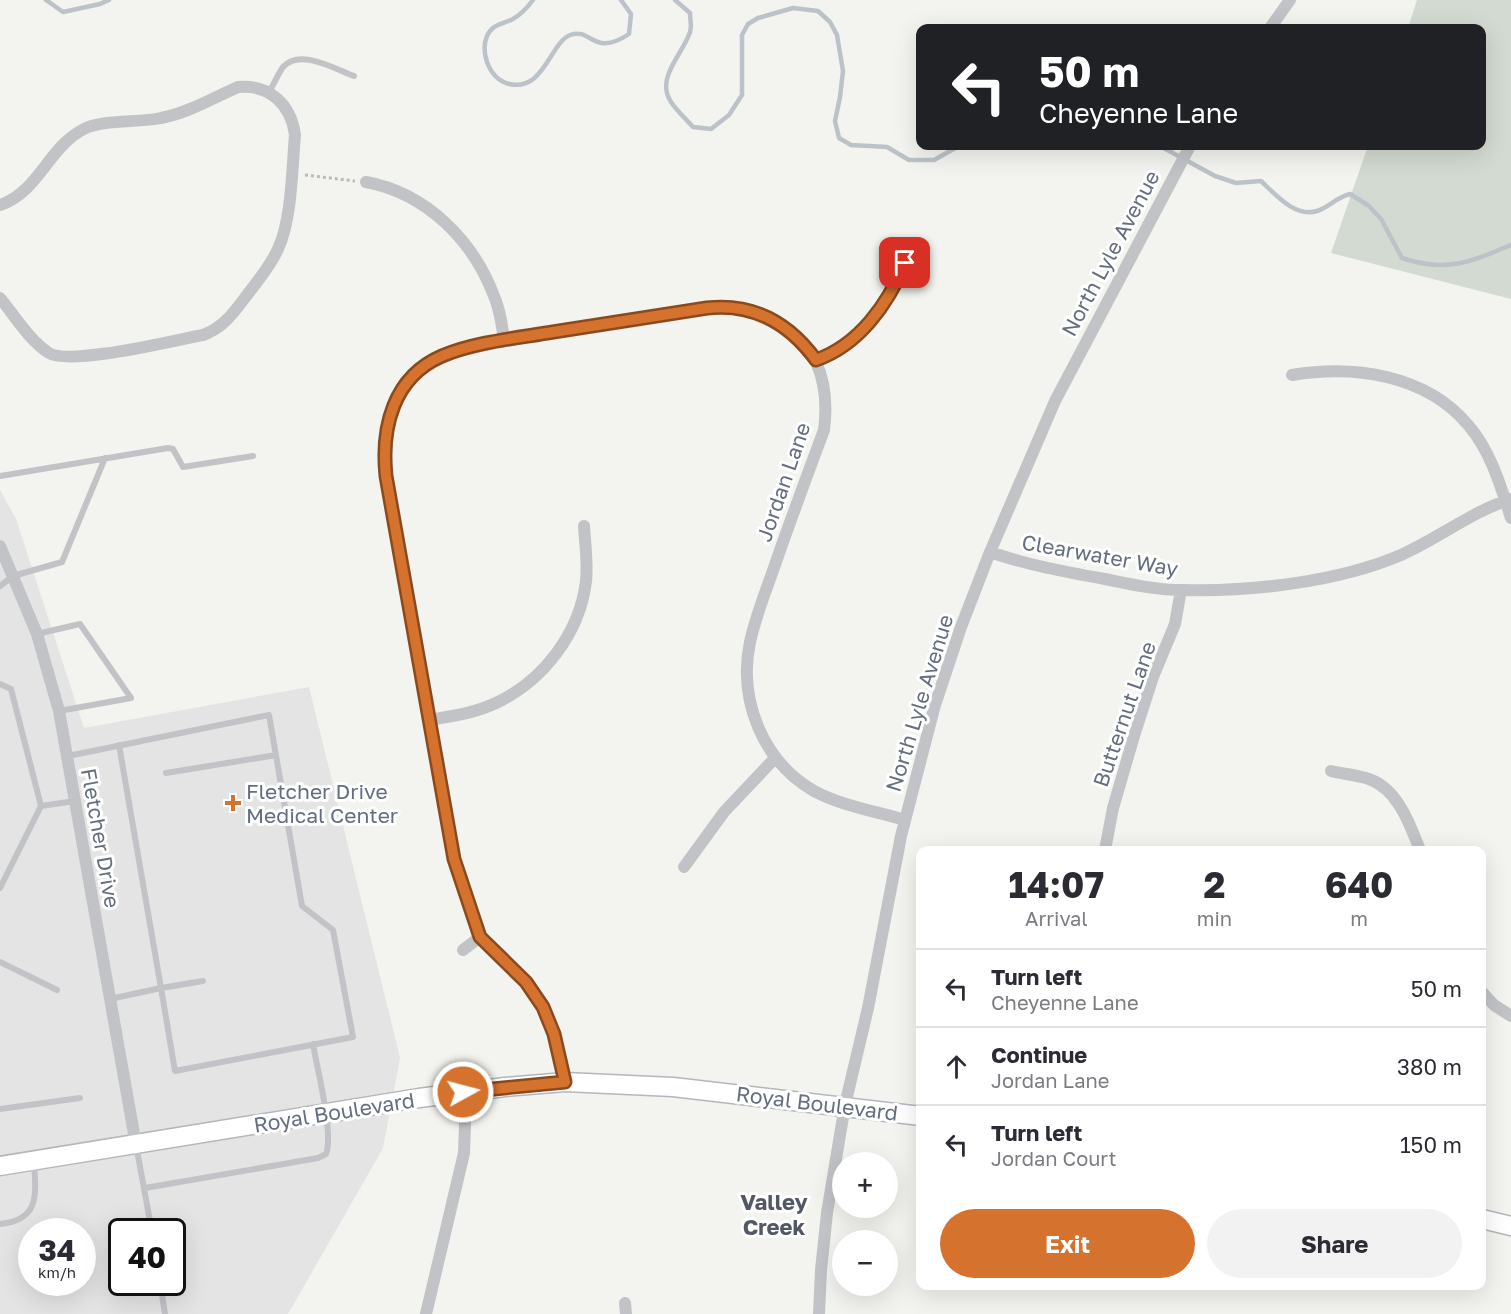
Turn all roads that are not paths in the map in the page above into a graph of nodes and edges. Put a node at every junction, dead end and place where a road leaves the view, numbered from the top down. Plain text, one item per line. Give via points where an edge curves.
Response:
1 (1290, 0) edge
2 (1273, 24) edge
3 (354, 76) dead end
4 (269, 92) junction
5 (1188, 150) edge
6 (366, 182) road end
7 (0, 205) edge
8 (913, 244) dead end
9 (0, 298) edge
10 (504, 340) junction
11 (816, 360) junction
12 (1292, 375) dead end
13 (253, 456) dead end
14 (105, 458) junction
15 (0, 476) edge
16 (1508, 500) edge
17 (1511, 518) edge
18 (584, 526) dead end
19 (0, 546) edge
20 (990, 552) junction
21 (13, 576) junction
22 (0, 586) edge
23 (1181, 590) junction
24 (38, 634) junction
25 (0, 684) edge
26 (59, 711) junction
27 (429, 720) junction
28 (119, 745) junction
29 (276, 755) junction
30 (68, 756) junction
31 (775, 758) junction
32 (1331, 771) dead end
33 (166, 773) dead end
34 (75, 801) junction
35 (41, 806) junction
36 (905, 820) junction
37 (1106, 846) edge
38 (1418, 846) edge
39 (684, 867) dead end
40 (0, 888) edge
41 (480, 937) junction
42 (462, 950) dead end
43 (0, 962) edge
44 (203, 981) dead end
45 (160, 988) junction
46 (57, 990) dead end
47 (1486, 996) edge
48 (110, 999) junction
49 (1511, 1016) edge
50 (313, 1044) junction
51 (565, 1082) junction
52 (463, 1092) junction
53 (80, 1098) dead end
54 (845, 1106) junction
55 (0, 1109) edge
56 (325, 1113) junction
57 (916, 1115) edge
58 (136, 1145) junction
59 (34, 1161) junction
60 (0, 1166) edge
61 (145, 1188) junction
62 (150, 1218) edge
63 (1486, 1220) edge
64 (0, 1224) edge
65 (1511, 1226) edge
66 (162, 1296) edge
67 (165, 1314) edge
68 (426, 1314) edge
69 (819, 1314) edge

1 - 2 street
3 - 4 lane via 298,59 284,66
4 - 7 street via 258,87 238,87 174,115 86,128 64,143 20,196
4 - 9 street via 286,106 294,125 286,223 277,251 255,285 214,331 85,356 56,356 39,344
5 - 20 street, North Lyle Avenue via 1055,401
6 - 10 street via 397,190 435,213 456,232 475,256 494,294
8 - 11 street via 897,282 873,318 839,349
10 - 11 street, Jordan Lane via 725,306 767,317 795,337
10 - 27 street, Jordan Lane via 456,351 429,364 395,402 385,435 386,476
11 - 31 street, Jordan Lane via 825,388 824,430 756,621 747,663 749,703 757,727
12 - 16 street via 1354,370 1413,385 1434,397 1469,426 1483,446
13 - 14 lane via 183,467 173,449 168,448
14 - 15 lane
14 - 21 lane via 62,562
16 - 17 street
16 - 23 street, Clearwater Way via 1489,506 1402,555 1349,573 1267,587
18 - 27 street via 583,594 568,636 545,667 520,690 496,703 471,713
19 - 21 street, Fletcher Drive
20 - 23 street, Clearwater Way via 1059,571
20 - 36 street, North Lyle Avenue via 935,705
21 - 22 lane
21 - 24 street, Fletcher Drive
23 - 37 street, Butternut Lane via 1175,624 1134,736
24 - 26 street, Fletcher Drive
24 - 26 lane via 80,624 131,698
25 - 35 lane via 12,689
26 - 30 street, Fletcher Drive
27 - 41 street, Jordan Lane via 454,859
28 - 29 lane via 269,715
28 - 30 lane
28 - 45 lane
29 - 33 lane
29 - 50 lane via 302,906 333,930 353,1037
30 - 34 street, Fletcher Drive
31 - 36 street, Jordan Lane via 814,790
31 - 39 street via 724,812
32 - 38 street via 1371,780 1388,791 1401,806
34 - 35 lane
34 - 48 street, Fletcher Drive
35 - 40 lane
36 - 54 street, North Lyle Avenue
41 - 42 street
41 - 51 street via 526,982 543,1007
43 - 46 lane
44 - 45 lane
45 - 48 lane
45 - 50 lane via 174,1071
47 - 49 street
48 - 58 street, Fletcher Drive
50 - 56 lane
51 - 52 street, Royal Boulevard
51 - 54 street, Royal Boulevard via 674,1087
52 - 56 street, Royal Boulevard
52 - 68 street via 464,1153
53 - 55 lane
54 - 57 street, Royal Boulevard
54 - 69 street, North Lyle Avenue via 827,1213
56 - 58 street, Royal Boulevard
56 - 61 lane via 329,1147 318,1158
58 - 59 street, Royal Boulevard
58 - 61 lane
59 - 60 street, Royal Boulevard
59 - 64 lane via 36,1191 28,1212 23,1219
61 - 62 lane
63 - 65 street
66 - 67 lane

